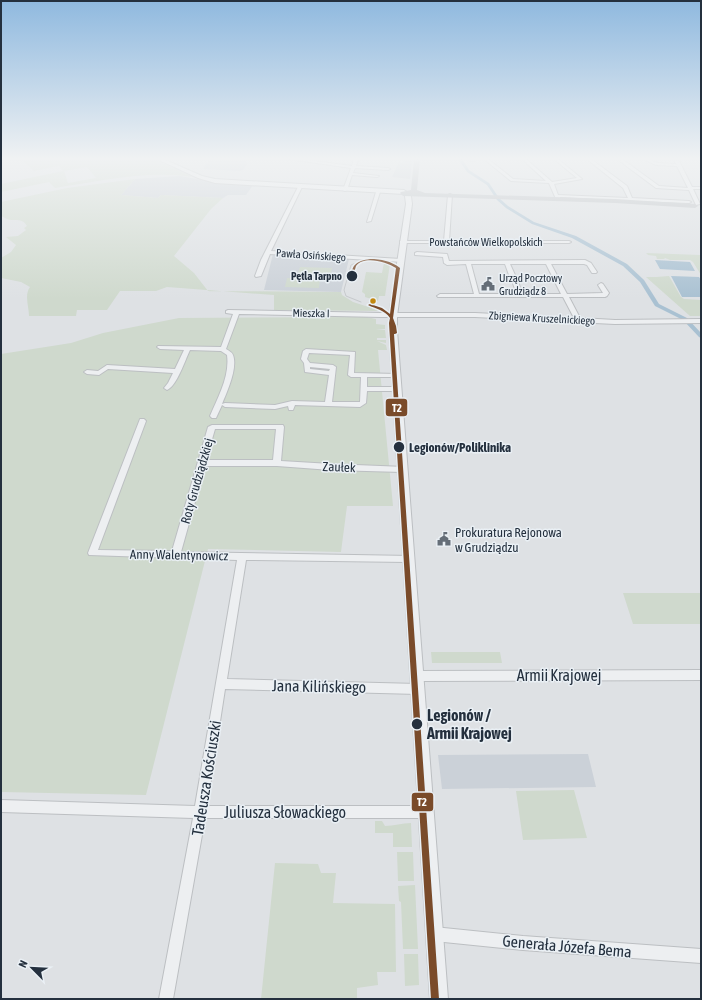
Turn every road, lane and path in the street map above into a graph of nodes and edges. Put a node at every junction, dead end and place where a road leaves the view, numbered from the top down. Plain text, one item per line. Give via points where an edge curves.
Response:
1 (291, 206) edge
2 (374, 206) edge
3 (409, 206) edge
4 (449, 206) edge
5 (369, 221) dead end
6 (404, 242) junction
7 (446, 242) junction
8 (569, 242) dead end
9 (268, 252) junction
10 (417, 254) dead end
11 (401, 258) junction
12 (508, 263) junction
13 (548, 263) junction
14 (468, 264) junction
15 (594, 272) dead end
16 (512, 275) dead end
17 (258, 276) dead end
18 (515, 281) dead end
19 (601, 285) dead end
20 (440, 296) dead end
21 (477, 296) junction
22 (520, 296) junction
23 (564, 296) junction
24 (228, 312) dead end
25 (237, 312) junction
26 (393, 315) junction
27 (578, 320) junction
28 (701, 320) edge
29 (160, 347) dead end
30 (188, 348) junction
31 (222, 349) junction
32 (177, 371) junction
33 (87, 372) dead end
34 (364, 375) junction
35 (396, 375) junction
36 (167, 388) dead end
37 (363, 389) junction
38 (396, 389) junction
39 (328, 404) junction
40 (225, 405) dead end
41 (214, 416) dead end
42 (142, 421) dead end
43 (202, 462) junction
44 (277, 463) junction
45 (402, 469) junction
46 (176, 554) junction
47 (242, 557) junction
48 (408, 558) junction
49 (701, 675) edge
50 (417, 682) junction
51 (221, 684) junction
52 (1, 806) edge
53 (200, 812) junction
54 (426, 812) junction
55 (434, 934) junction
56 (701, 956) edge
57 (166, 999) edge
58 (439, 999) edge

1 - 9 street
2 - 5 street
3 - 6 street
4 - 7 street
6 - 7 street, Powstańców Wielkopolskich
6 - 11 street via 404,253
7 - 8 street, Powstańców Wielkopolskich
9 - 11 street, Pawła Osińskiego
9 - 17 street
10 - 14 street via 445,255 447,263
11 - 26 street
12 - 13 street
12 - 14 street
12 - 16 street
13 - 15 street via 587,262
13 - 23 street
14 - 21 street
18 - 22 street
19 - 23 street via 605,295
20 - 21 street
21 - 22 street
22 - 23 street
23 - 27 street
24 - 25 street, Mieszka I
25 - 26 street, Mieszka I
25 - 31 street
26 - 27 street, Zbigniewa Kruszelnickiego via 475,314
26 - 35 street
27 - 28 street, Zbigniewa Kruszelnickiego
29 - 30 street
30 - 31 street
30 - 32 street
31 - 41 street via 230,356 230,371
32 - 33 street via 107,367 99,373
32 - 36 street
34 - 35 street
34 - 37 street
34 - 39 street via 351,375 353,353 306,351 304,359 307,366 333,367
35 - 38 street
37 - 38 street
37 - 39 street via 361,405
38 - 45 street
39 - 40 street via 275,407
42 - 46 street, Anny Walentynowicz via 92,553
43 - 44 street, Zaułek
43 - 44 street, Roty Grudziądzkiej via 212,427 280,427
43 - 46 street, Roty Grudziądzkiej
44 - 45 street, Zaułek
45 - 48 street
46 - 47 street, Anny Walentynowicz
47 - 48 street, Anny Walentynowicz
47 - 51 street, Tadeusza Kościuszki
48 - 50 street
49 - 50 street, Armii Krajowej
50 - 51 street, Jana Kilińskiego
50 - 54 street
51 - 53 street, Tadeusza Kościuszki
52 - 53 street, Juliusza Słowackiego
53 - 54 street, Juliusza Słowackiego
53 - 57 street, Tadeusza Kościuszki
54 - 55 street
55 - 56 street, Generała Józefa Bema
55 - 58 street

